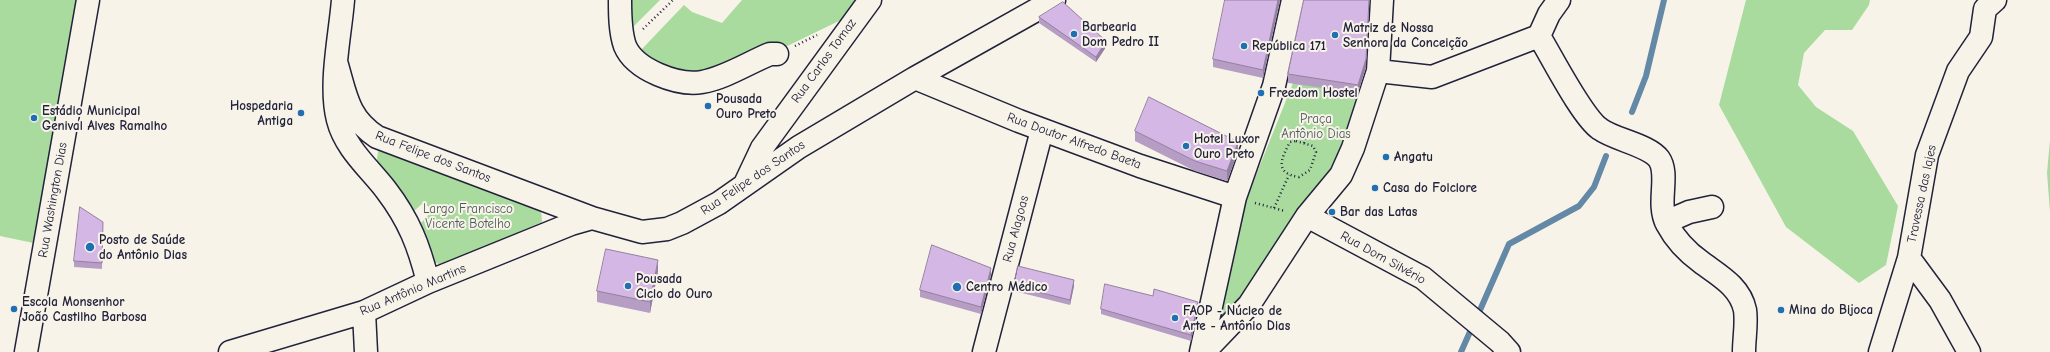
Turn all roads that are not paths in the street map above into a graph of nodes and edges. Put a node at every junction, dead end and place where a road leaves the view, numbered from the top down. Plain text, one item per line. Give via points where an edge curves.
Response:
1 (88, 0) edge
2 (343, 0) edge
3 (620, 0) edge
4 (870, 0) edge
5 (1054, 0) edge
6 (1293, 0) edge
7 (1382, 0) edge
8 (1995, 0) edge
9 (1555, 5) edge
10 (1539, 36) junction
11 (777, 54) dead end
12 (337, 65) junction
13 (1378, 71) junction
14 (915, 78) junction
15 (1042, 130) junction
16 (744, 185) junction
17 (1235, 197) junction
18 (1712, 206) dead end
19 (1307, 216) junction
20 (592, 218) junction
21 (1666, 222) junction
22 (1909, 258) junction
23 (428, 282) junction
24 (364, 312) junction
25 (1504, 347) edge
26 (26, 352) edge
27 (232, 352) edge
28 (366, 352) edge
29 (984, 352) edge
30 (1201, 352) edge
31 (1204, 352) edge
32 (1744, 352) edge
33 (1880, 352) edge
34 (1970, 352) edge

1 - 26 street, Rua Washington Dias
2 - 12 street
3 - 11 street via 626,46 635,59 646,68 673,80 701,82 770,54
4 - 16 street, Rua Carlos Tomaz via 762,148
5 - 14 street, Rua Felipe dos Santos
6 - 17 street via 1277,74
7 - 13 street
8 - 22 street, Travessa das lajes via 1985,9 1981,37 1958,71 1927,155
9 - 10 street
10 - 13 street via 1432,77
10 - 21 street via 1592,122 1612,136 1653,153 1659,159 1663,172 1661,196
12 - 20 street, Rua Felipe dos Santos via 354,116 363,128 377,137
12 - 23 street via 334,92 338,121 343,134 410,225 421,253
13 - 19 street via 1353,148 1341,175
14 - 15 street, Rua Doutor Alfredo Baeta
14 - 16 street, Rua Felipe dos Santos via 798,147
15 - 17 street, Rua Doutor Alfredo Baeta
15 - 29 street, Rua Alagoas
16 - 20 street, Rua Felipe dos Santos via 719,203 682,224 667,229 642,232
17 - 30 street
18 - 21 street
19 - 25 street, Rua Dom Silvério via 1423,278
19 - 31 street via 1249,305
20 - 23 street, Rua Antônio Martins via 571,224
21 - 32 street via 1682,246 1724,279 1740,297 1745,310
22 - 33 street, Travessa das lajes
22 - 34 street via 1940,300
23 - 24 street, Rua Antônio Martins
24 - 27 street, Rua Antônio Martins
24 - 28 street

